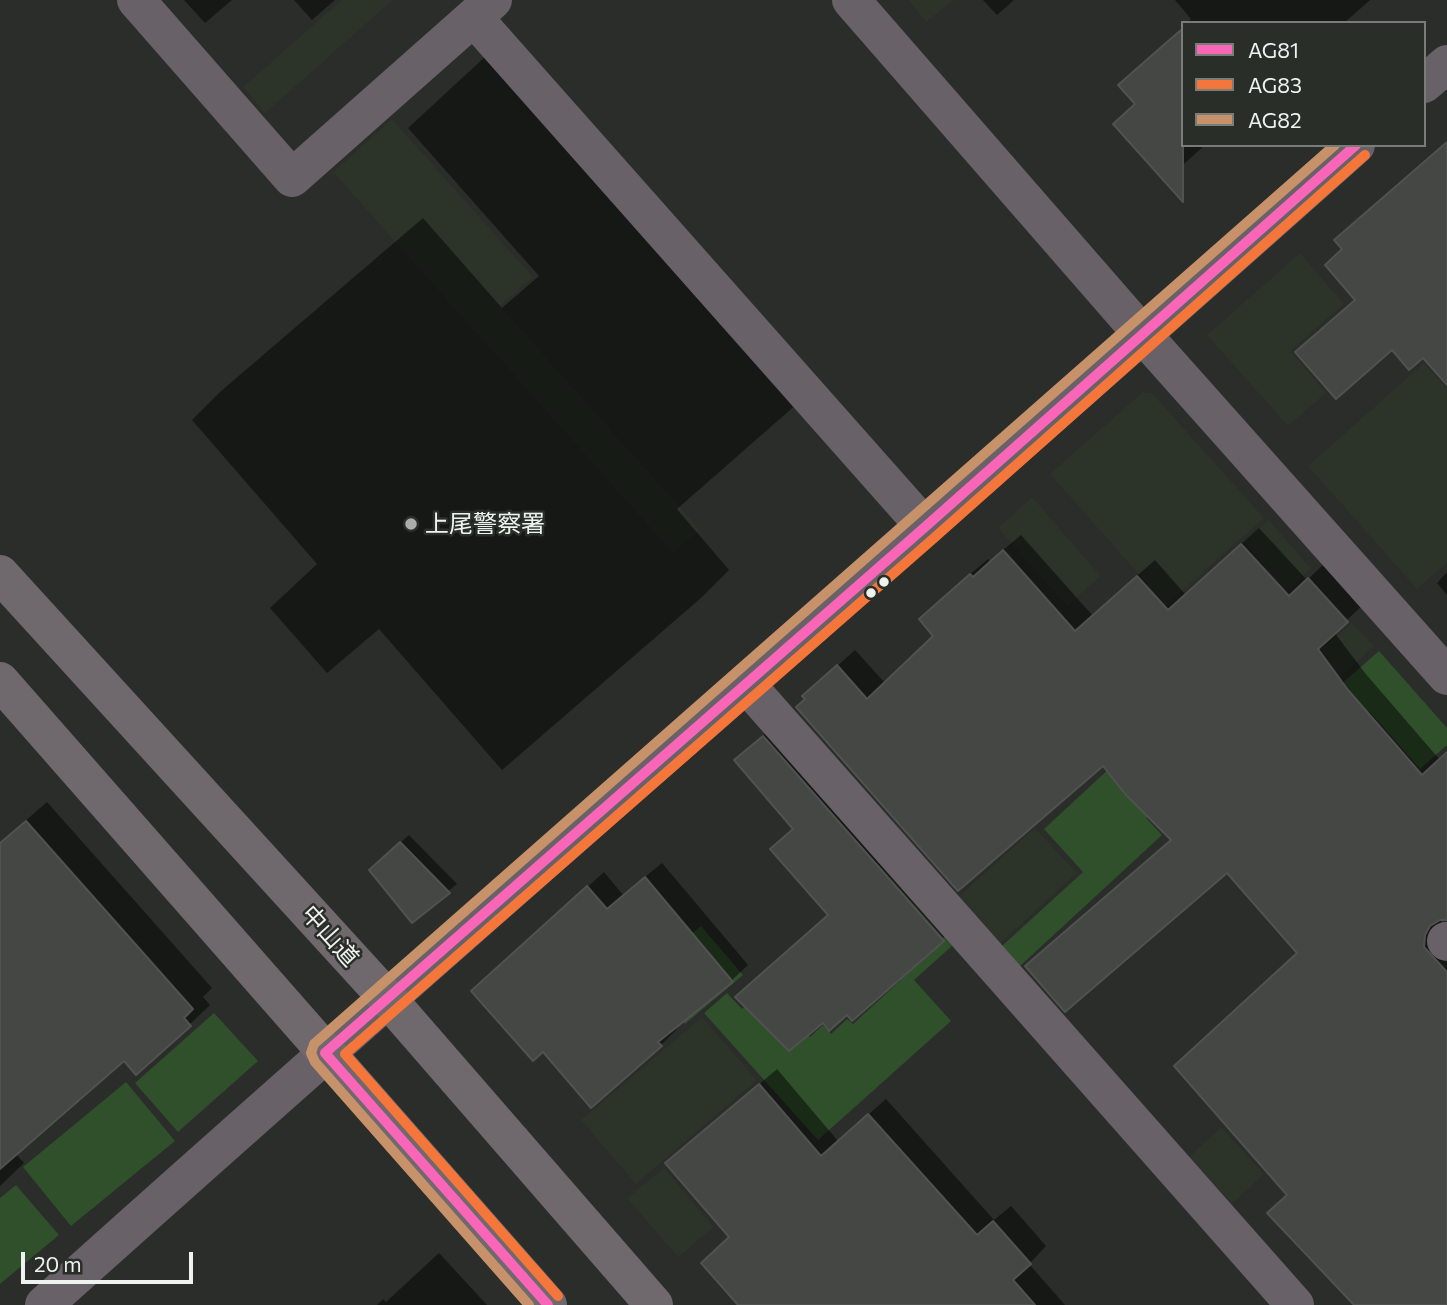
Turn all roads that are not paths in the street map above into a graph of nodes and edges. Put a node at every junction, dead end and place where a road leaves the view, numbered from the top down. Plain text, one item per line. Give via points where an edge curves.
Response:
1 (136, 0) edge
2 (851, 0) edge
3 (484, 9) edge
4 (1447, 64) edge
5 (1426, 82) edge
6 (1354, 147) edge
7 (1143, 335) junction
8 (925, 527) junction
9 (0, 574) edge
10 (1447, 676) edge
11 (0, 681) edge
12 (746, 684) junction
13 (387, 998) junction
14 (325, 1053) junction
15 (44, 1305) edge
16 (548, 1305) edge
17 (654, 1305) edge
18 (1295, 1305) edge

1 - 3 street via 292,178
2 - 7 street
3 - 8 street
4 - 5 street
6 - 7 street
7 - 8 street
7 - 10 street
8 - 12 street
9 - 13 highway, 中山道
11 - 14 highway
12 - 13 street
12 - 18 street
13 - 14 street
13 - 17 highway, 中山道
14 - 15 street
14 - 16 highway

